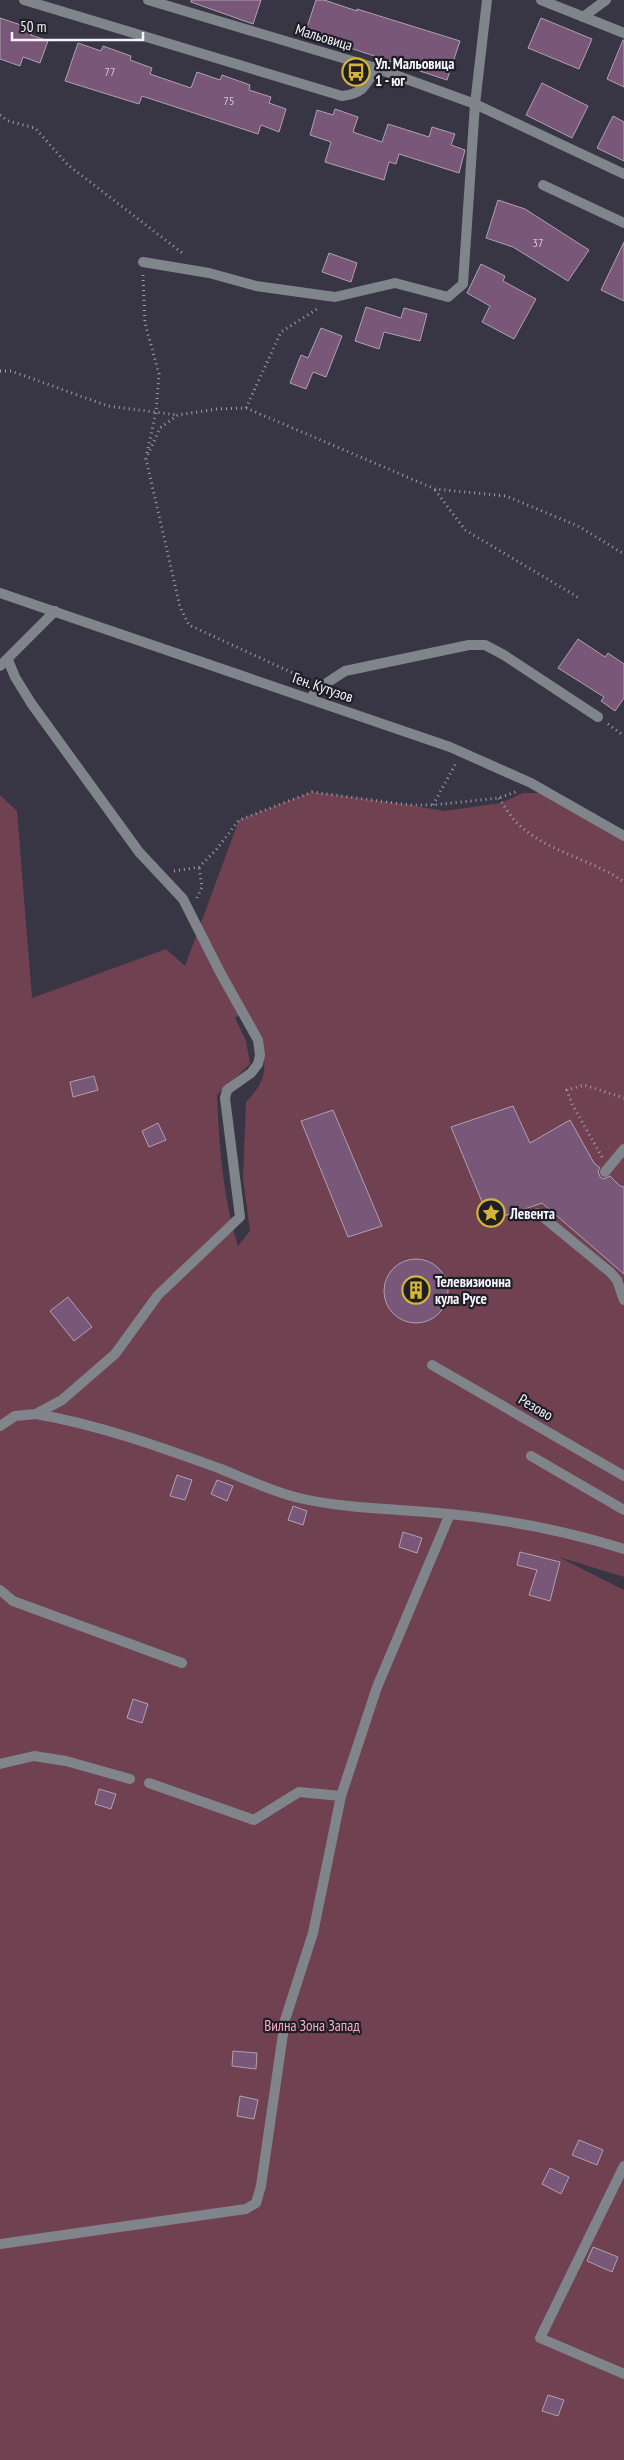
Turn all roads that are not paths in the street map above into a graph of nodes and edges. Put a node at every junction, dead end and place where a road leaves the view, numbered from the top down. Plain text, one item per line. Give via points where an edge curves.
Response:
1 (24, 0) edge
2 (148, 0) edge
3 (487, 0) edge
4 (540, 0) edge
5 (606, 0) edge
6 (583, 17) junction
7 (624, 33) edge
8 (376, 68) junction
9 (475, 104) junction
10 (624, 174) edge
11 (543, 185) dead end
12 (624, 223) edge
13 (143, 262) road end
14 (0, 593) edge
15 (55, 612) junction
16 (4, 663) edge
17 (310, 698) junction
18 (598, 717) road end
19 (624, 836) edge
20 (624, 1149) edge
21 (608, 1168) road end
22 (538, 1213) dead end
23 (624, 1300) edge
24 (432, 1365) dead end
25 (36, 1414) junction
26 (0, 1426) edge
27 (531, 1456) dead end
28 (624, 1476) edge
29 (624, 1510) edge
30 (450, 1514) junction
31 (624, 1548) edge
32 (0, 1590) edge
33 (182, 1663) dead end
34 (0, 1764) edge
35 (130, 1779) dead end
36 (149, 1783) dead end
37 (341, 1796) junction
38 (624, 2166) edge
39 (0, 2244) edge
40 (624, 2374) edge

1 - 8 street via 342,96 364,89
2 - 8 street, Мальовица
3 - 9 street
4 - 6 street
5 - 6 street
6 - 7 street
8 - 9 street, Мальовица
9 - 10 street, Мальовица
9 - 13 street via 462,284 448,297 395,284 335,298 256,286 208,273
11 - 12 street
14 - 15 street, Ген. Кутузов
15 - 16 street
15 - 17 street, Ген. Кутузов
16 - 25 street via 139,852 188,907 258,1040 260,1055 258,1064 227,1090 225,1098 240,1218 158,1295 115,1354 62,1400
17 - 18 street via 345,671 469,645 485,645
17 - 19 street, Ген. Кутузов via 463,752 531,783
20 - 21 street
22 - 23 street via 610,1272 617,1280
24 - 28 street, Резово
25 - 26 street via 15,1416
25 - 30 street via 98,1427 299,1498
27 - 29 street
30 - 31 street via 582,1535
30 - 37 street via 377,1687
32 - 33 street via 13,1601
34 - 35 street via 34,1756 66,1761
36 - 37 street via 254,1820 299,1792
37 - 39 street via 313,1933 285,2020 256,2204 246,2209
38 - 40 street via 540,2338

